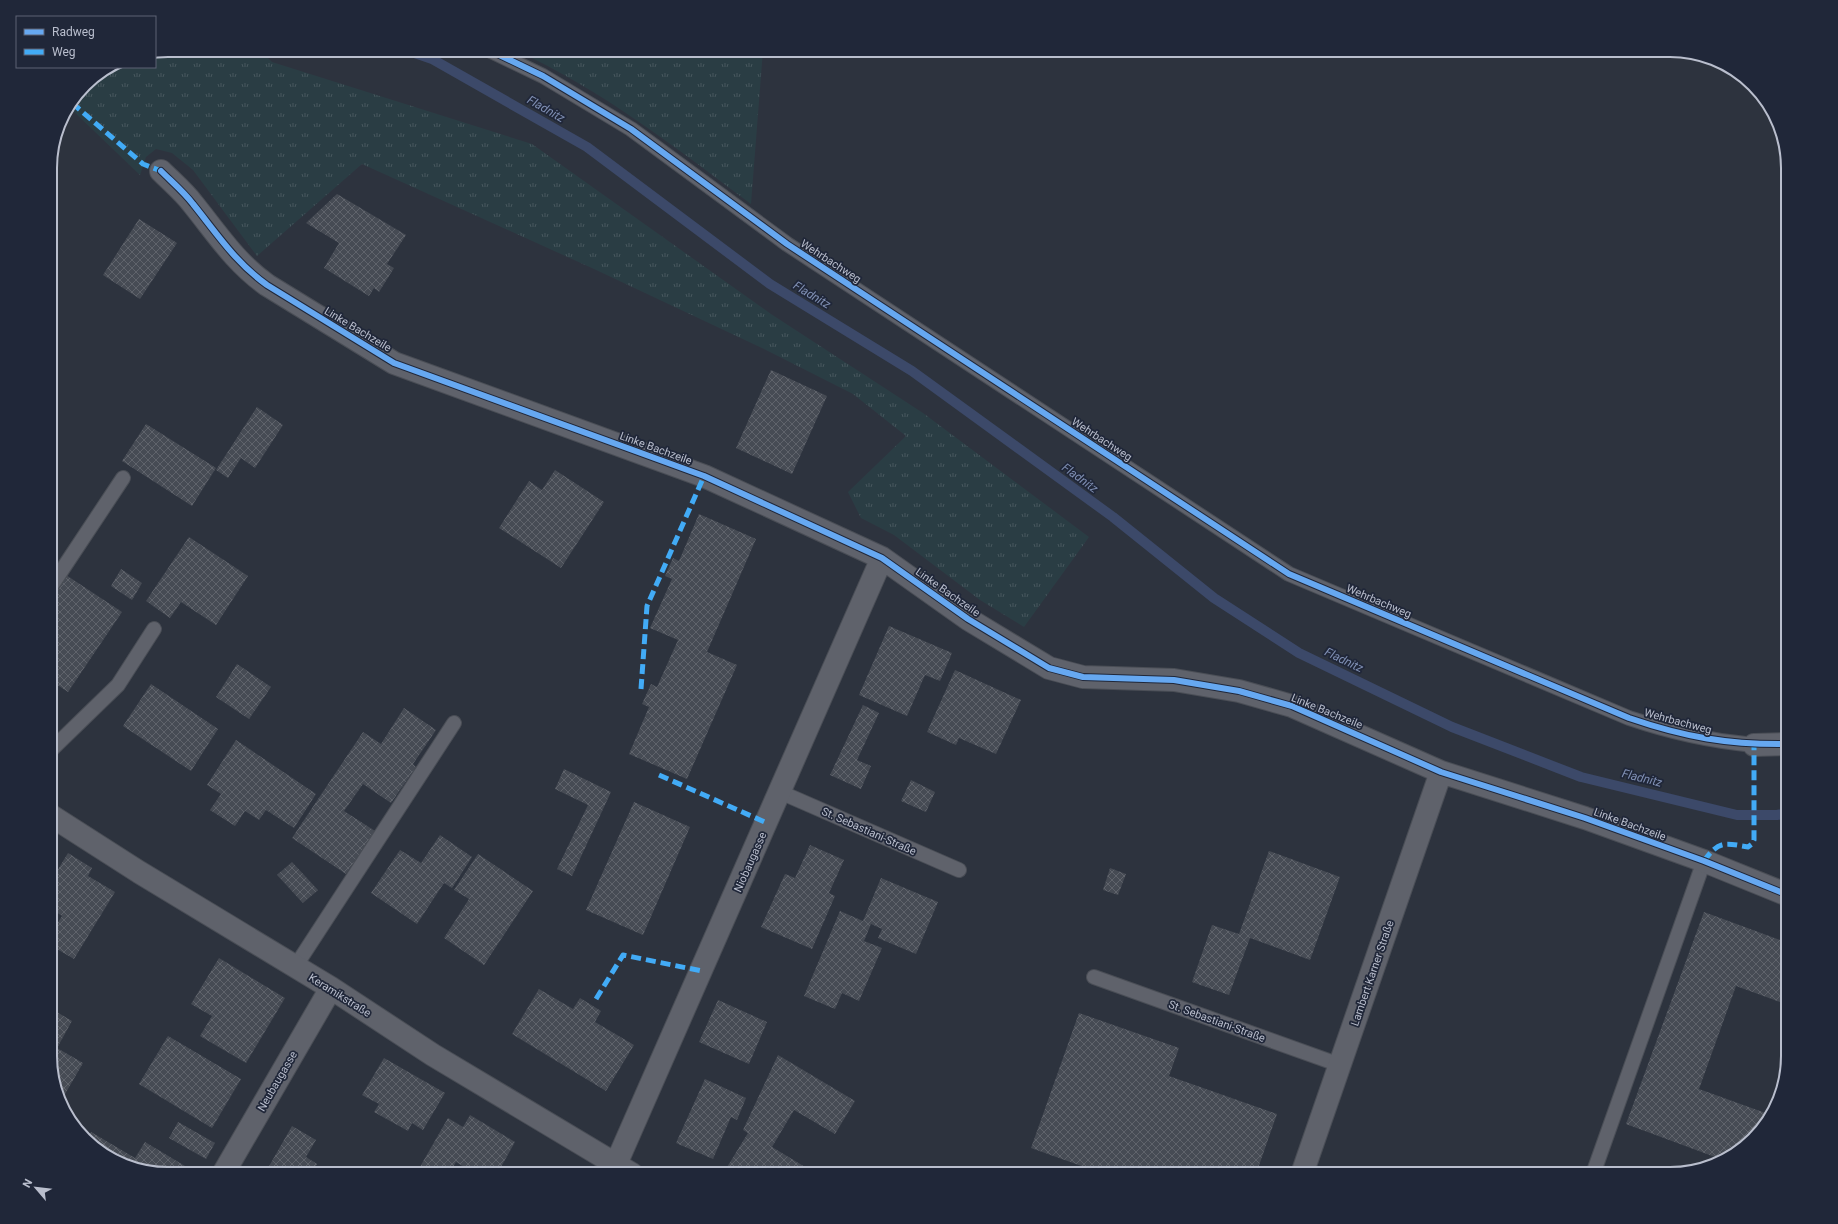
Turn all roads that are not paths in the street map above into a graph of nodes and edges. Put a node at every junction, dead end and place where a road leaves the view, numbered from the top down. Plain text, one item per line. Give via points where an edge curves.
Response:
1 (504, 57) edge
2 (161, 171) dead end
3 (123, 478) dead end
4 (882, 558) junction
5 (57, 577) edge
6 (154, 629) dead end
7 (454, 723) dead end
8 (57, 744) edge
9 (1781, 744) edge
10 (1754, 745) joint
11 (1441, 772) junction
12 (780, 792) junction
13 (57, 819) edge
14 (1704, 861) junction
15 (959, 870) dead end
16 (1781, 892) edge
17 (295, 967) junction
18 (1094, 977) dead end
19 (331, 988) junction
20 (1340, 1065) junction
21 (227, 1167) edge
22 (621, 1167) edge
23 (625, 1167) edge
24 (1304, 1167) edge
25 (1595, 1167) edge

1 - 10 lane, Wehrbachweg via 543,76 630,129 787,244 1288,574 1629,718 1687,736
2 - 4 street, Linke Bachzeile via 192,202 236,259 251,274 394,363 704,476
3 - 5 lane
4 - 11 street, Linke Bachzeile via 968,619 1049,668 1083,677 1174,680 1238,691 1292,706
4 - 12 street, Niobaugasse
6 - 8 lane via 118,686
7 - 17 lane
9 - 10 street
11 - 14 street, Linke Bachzeile via 1586,818
11 - 20 street, Lambert Karner Straße
12 - 15 lane, St. Sebastiani-Straße
12 - 23 street, Niobaugasse
13 - 17 street, Keramikstraße
14 - 16 street, Linke Bachzeile
14 - 25 lane
17 - 19 street, Keramikstraße
18 - 20 lane, St. Sebastiani-Straße
19 - 21 street, Neubaugasse
19 - 22 street, Keramikstraße via 433,1055
20 - 24 street, Lambert Karner Straße

